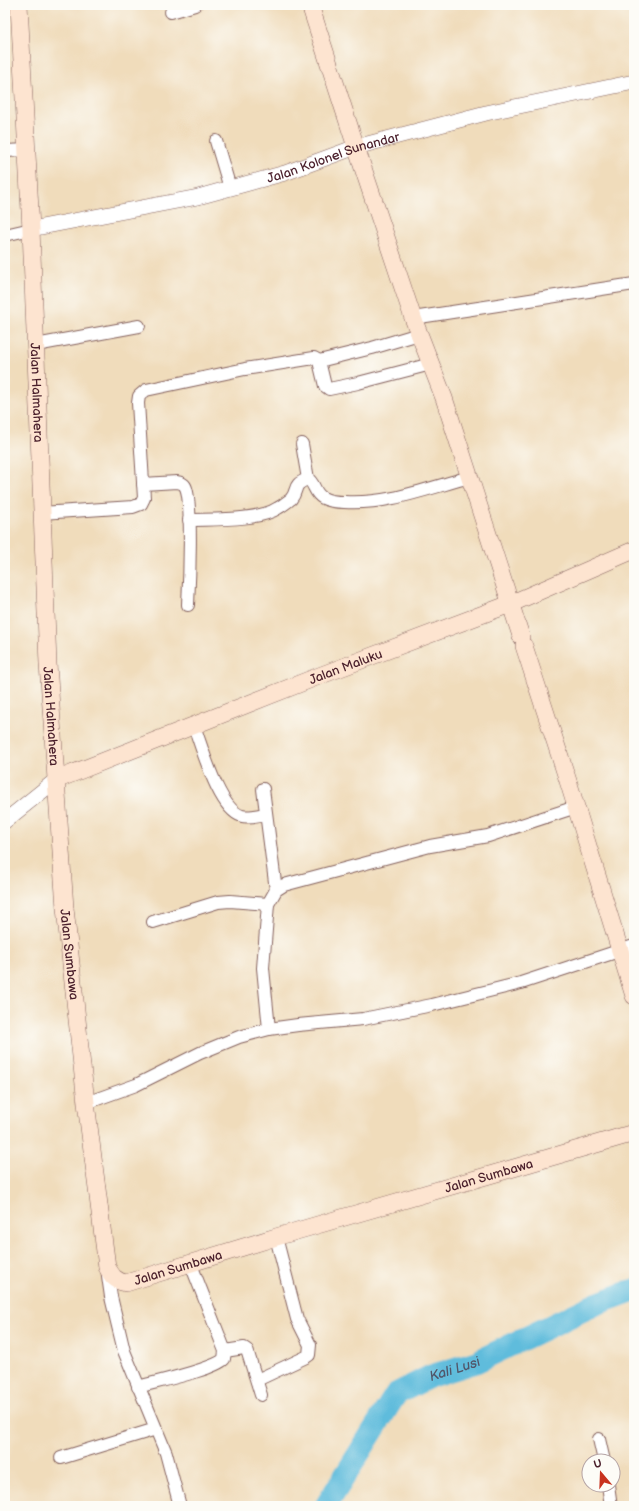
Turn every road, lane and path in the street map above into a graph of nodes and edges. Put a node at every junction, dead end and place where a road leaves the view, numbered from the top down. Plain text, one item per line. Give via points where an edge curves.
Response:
1 (19, 5) edge
2 (195, 5) edge
3 (310, 5) edge
4 (171, 12) dead end
5 (634, 82) edge
6 (216, 141) dead end
7 (356, 147) junction
8 (28, 150) junction
9 (5, 151) edge
10 (230, 188) junction
11 (31, 229) junction
12 (5, 235) edge
13 (634, 284) edge
14 (413, 318) junction
15 (139, 326) dead end
16 (419, 334) junction
17 (36, 345) junction
18 (319, 361) junction
19 (431, 364) junction
20 (302, 444) dead end
21 (470, 477) junction
22 (308, 479) junction
23 (143, 484) junction
24 (41, 512) junction
25 (189, 520) junction
26 (634, 550) edge
27 (510, 604) junction
28 (188, 605) dead end
29 (194, 726) junction
30 (56, 780) junction
31 (263, 788) dead end
32 (576, 807) junction
33 (266, 814) junction
34 (5, 821) edge
35 (276, 890) junction
36 (268, 904) junction
37 (153, 922) dead end
38 (627, 948) edge
39 (634, 996) edge
40 (269, 1029) junction
41 (86, 1103) junction
42 (634, 1133) edge
43 (276, 1237) junction
44 (190, 1262) junction
45 (107, 1267) junction
46 (226, 1352) junction
47 (257, 1380) junction
48 (138, 1387) junction
49 (261, 1395) dead end
50 (156, 1429) junction
51 (599, 1439) dead end
52 (602, 1453) edge
53 (61, 1458) dead end
54 (609, 1493) edge
55 (180, 1506) edge
56 (611, 1506) edge

1 - 8 main road, Jalan Halmahera
2 - 4 street
3 - 7 main road
5 - 7 street, Jalan Kolonel Sunandar via 486,113
6 - 10 street
7 - 10 street, Jalan Kolonel Sunandar via 285,173
7 - 14 main road
8 - 9 street
8 - 11 main road, Jalan Halmahera
10 - 11 street, Jalan Kolonel Sunandar via 198,197
11 - 12 street
11 - 17 main road, Jalan Halmahera
13 - 14 street
14 - 16 main road
15 - 17 street
16 - 18 street
16 - 19 main road
17 - 24 main road, Jalan Halmahera
18 - 19 street via 325,386 329,389
18 - 23 street via 314,358 245,369 146,390 139,396 138,403
19 - 21 main road
20 - 22 street
21 - 22 street via 397,497 361,503 322,498
21 - 27 main road
22 - 25 street via 299,483 292,498 276,510 238,518
23 - 24 street via 144,498 137,506
23 - 25 street via 182,483 186,487
24 - 30 main road, Jalan Halmahera
25 - 28 street
26 - 27 main road, Jalan Maluku
27 - 29 main road, Jalan Maluku
27 - 32 main road
29 - 30 main road, Jalan Maluku
29 - 33 street via 216,786 229,806 242,816
30 - 34 street
30 - 41 main road, Jalan Sumbawa via 65,908
31 - 33 street
32 - 35 street via 488,836 430,846 284,885
32 - 38 main road
33 - 35 street
35 - 36 street
36 - 37 street via 218,902
36 - 40 street via 263,968
38 - 39 main road
38 - 40 street via 520,983 432,1005 363,1020
40 - 41 street via 239,1037 136,1085
41 - 45 main road, Jalan Sumbawa
42 - 43 main road, Jalan Sumbawa
43 - 44 main road, Jalan Sumbawa
43 - 47 street via 297,1319 310,1345 310,1351 306,1357
44 - 45 main road, Jalan Sumbawa via 126,1282 115,1279
44 - 46 street
45 - 48 street via 111,1297 124,1350
46 - 47 street via 244,1348 247,1350
46 - 48 street via 224,1359 216,1364
47 - 49 street
48 - 50 street
50 - 53 street
50 - 55 street via 166,1453
51 - 52 street
54 - 56 street

